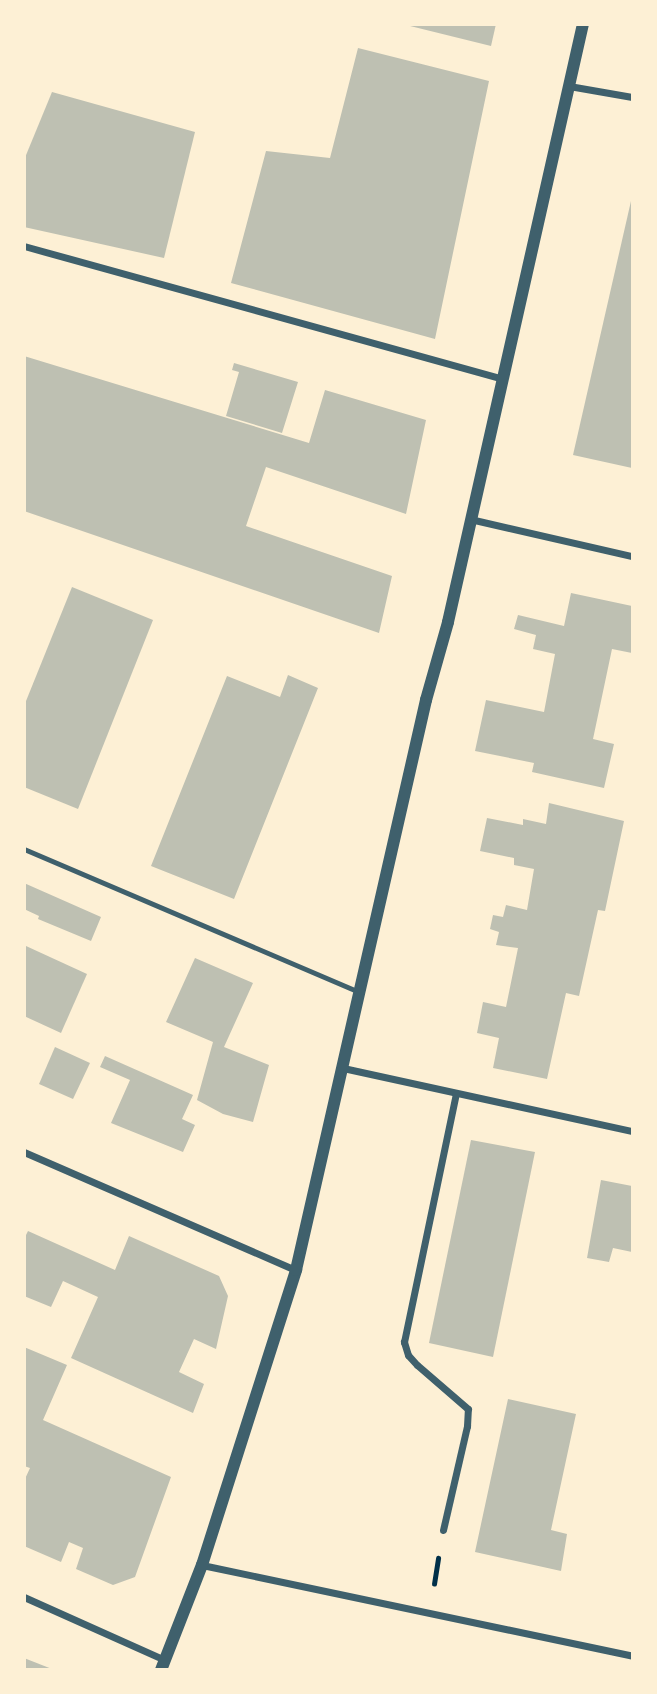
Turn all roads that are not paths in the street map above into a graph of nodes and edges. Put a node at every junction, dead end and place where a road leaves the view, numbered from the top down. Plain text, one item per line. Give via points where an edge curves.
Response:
1 (583, 24) edge
2 (569, 86) junction
3 (632, 97) edge
4 (24, 246) edge
5 (502, 379) junction
6 (469, 519) junction
7 (632, 556) edge
8 (24, 849) edge
9 (360, 992) junction
10 (343, 1068) junction
11 (456, 1093) junction
12 (632, 1131) edge
13 (24, 1152) edge
14 (296, 1270) junction
15 (443, 1530) road end
16 (202, 1565) junction
17 (24, 1597) edge
18 (632, 1656) edge
19 (163, 1665) edge

1 - 2 street
2 - 3 street
2 - 5 street
4 - 5 street
5 - 6 street
6 - 7 street
6 - 9 street
8 - 9 lane
9 - 10 street
10 - 11 street
10 - 14 street
11 - 12 street
11 - 15 street via 404,1342 416,1365 468,1409
13 - 14 street
14 - 16 street
16 - 18 street
16 - 19 street
17 - 19 street

